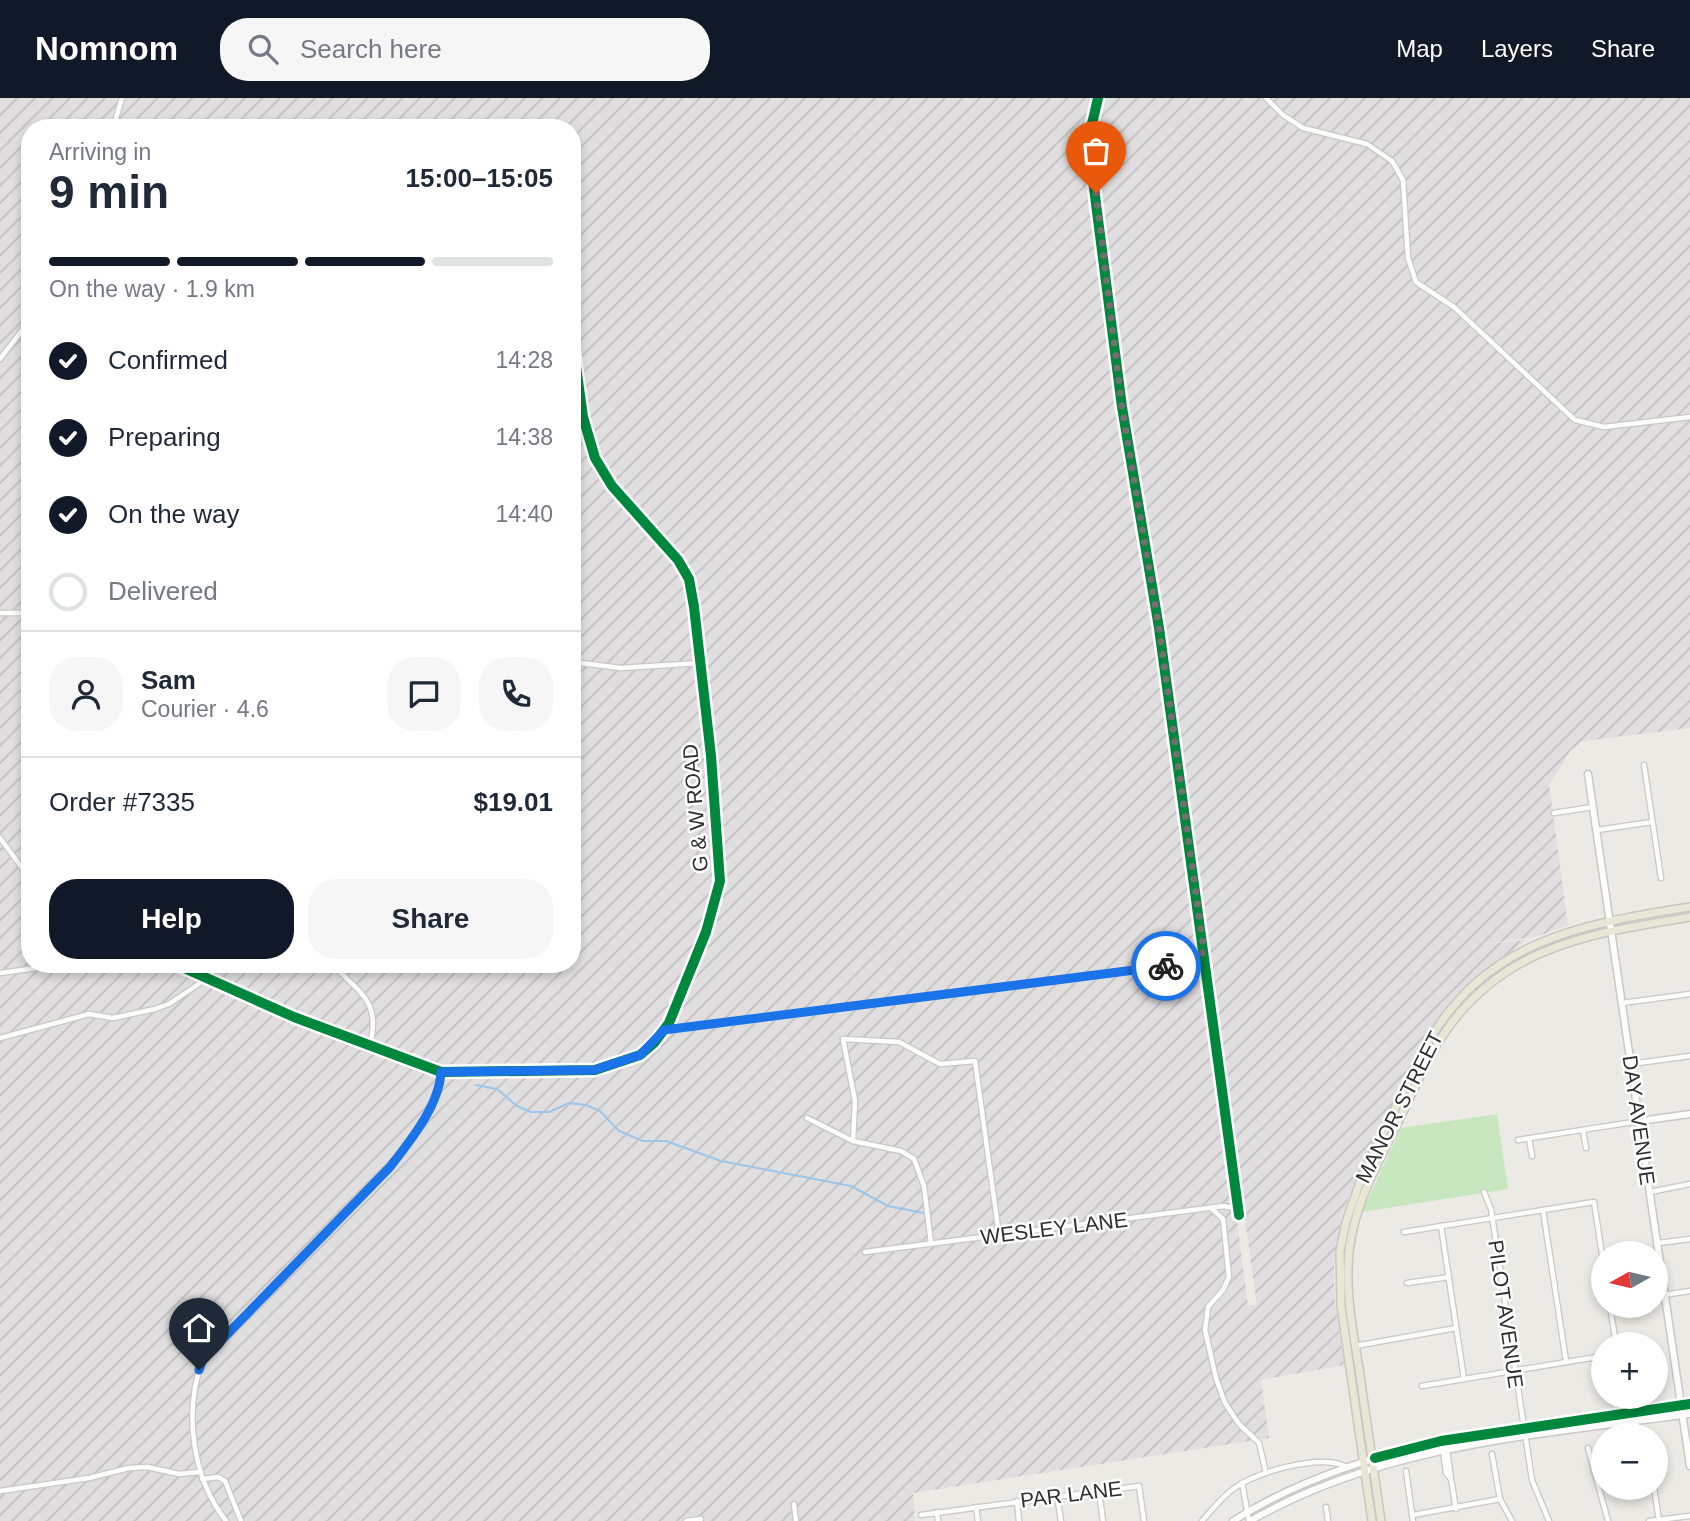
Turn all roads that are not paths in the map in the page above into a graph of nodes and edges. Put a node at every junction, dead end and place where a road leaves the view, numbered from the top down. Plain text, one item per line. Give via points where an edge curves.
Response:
1 (121, 98) edge
2 (1097, 98) edge
3 (1266, 98) edge
4 (115, 119) edge
5 (21, 332) edge
6 (0, 359) edge
7 (581, 392) edge
8 (1690, 417) edge
9 (0, 613) edge
10 (21, 614) edge
11 (581, 663) edge
12 (700, 663) junction
13 (1644, 765) dead end
14 (1588, 774) dead end
15 (1593, 807) junction
16 (1554, 813) dead end
17 (1652, 822) junction
18 (1597, 830) junction
19 (0, 838) edge
20 (21, 866) edge
21 (1661, 878) dead end
22 (1690, 907) edge
23 (1690, 916) edge
24 (1610, 920) junction
25 (1612, 930) junction
26 (1204, 951) junction
27 (21, 970) edge
28 (194, 973) edge
29 (340, 973) edge
30 (0, 974) edge
31 (206, 979) junction
32 (1690, 994) edge
33 (1622, 1003) junction
34 (664, 1030) junction
35 (0, 1038) edge
36 (370, 1044) junction
37 (1690, 1056) edge
38 (1631, 1064) junction
39 (441, 1072) junction
40 (1690, 1114) edge
41 (807, 1118) dead end
42 (1640, 1121) junction
43 (1583, 1130) junction
44 (1529, 1138) junction
45 (1518, 1140) dead end
46 (853, 1141) junction
47 (1586, 1148) dead end
48 (1532, 1156) dead end
49 (1690, 1184) edge
50 (1484, 1192) dead end
51 (1650, 1192) junction
52 (1210, 1209) junction
53 (1543, 1210) junction
54 (1492, 1218) junction
55 (1441, 1226) junction
56 (1404, 1232) dead end
57 (999, 1235) junction
58 (1690, 1239) edge
59 (1600, 1241) edge
60 (1658, 1241) edge
61 (1668, 1242) edge
62 (931, 1244) junction
63 (865, 1252) dead end
64 (1449, 1277) junction
65 (1407, 1283) dead end
66 (1690, 1291) edge
67 (1668, 1294) edge
68 (1668, 1315) edge
69 (1457, 1328) junction
70 (1356, 1346) junction
71 (1591, 1358) edge
72 (1566, 1362) junction
73 (1515, 1369) junction
74 (1464, 1379) junction
75 (1422, 1386) dead end
76 (1690, 1404) edge
77 (1681, 1406) junction
78 (1686, 1414) edge
79 (1523, 1429) junction
80 (1525, 1438) junction
81 (1588, 1448) dead end
82 (1445, 1450) junction
83 (1492, 1454) dead end
84 (1363, 1462) junction
85 (1373, 1464) junction
86 (1345, 1466) junction
87 (1690, 1466) edge
88 (1364, 1471) junction
89 (200, 1472) junction
90 (1406, 1472) dead end
91 (1266, 1473) junction
92 (202, 1479) junction
93 (1242, 1483) junction
94 (1099, 1490) junction
95 (0, 1491) edge
96 (1057, 1495) junction
97 (1500, 1499) junction
98 (1656, 1500) edge
99 (1017, 1501) junction
100 (794, 1504) dead end
101 (976, 1507) junction
102 (1326, 1507) dead end
103 (1456, 1509) junction
104 (937, 1512) junction
105 (1248, 1512) junction
106 (921, 1515) dead end
107 (1690, 1516) edge
108 (1413, 1518) edge
109 (701, 1519) dead end
110 (1659, 1520) edge
111 (226, 1521) edge
112 (241, 1521) edge
113 (686, 1521) edge
114 (796, 1521) edge
115 (938, 1521) edge
116 (978, 1521) edge
117 (1019, 1521) edge
118 (1061, 1521) edge
119 (1103, 1521) edge
120 (1143, 1521) edge
121 (1202, 1521) edge
122 (1233, 1521) edge
123 (1249, 1521) edge
124 (1328, 1521) edge
125 (1372, 1521) edge
126 (1381, 1521) edge
127 (1512, 1521) edge
128 (1549, 1521) edge
129 (1608, 1521) edge
130 (1649, 1521) edge

1 - 4 street
2 - 26 street via 1088,141 1122,407 1159,628
3 - 8 street via 1303,128 1367,144 1392,160 1403,180 1408,258 1416,282 1454,307 1575,420 1604,426
5 - 6 street
7 - 12 street, G & W ROAD via 590,447 612,486 678,560 689,579
9 - 10 street
11 - 12 street via 621,668
12 - 34 street, G & W ROAD via 720,881 706,932
13 - 17 street
14 - 15 main road, DAY AVENUE
15 - 16 street
15 - 18 main road, DAY AVENUE
17 - 18 street
17 - 21 street
18 - 24 main road, DAY AVENUE
19 - 20 street
22 - 24 main road, MANOR STREET
23 - 25 main road, MANOR STREET
24 - 25 main road, DAY AVENUE
24 - 84 main road, MANOR STREET via 1536,943 1474,983 1433,1032 1362,1176 1346,1222 1339,1269
25 - 33 main road, DAY AVENUE
25 - 70 main road, MANOR STREET via 1543,950 1502,972 1470,1000 1440,1040 1370,1180 1354,1225 1348,1269
26 - 34 street via 1181,964
26 - 52 street, WESLEY LANE via 1239,1215 1227,1206
27 - 30 street
28 - 31 street, G & W ROAD
29 - 36 street via 373,1009
31 - 35 street via 155,1009 113,1018 89,1014
31 - 36 street, G & W ROAD
32 - 33 street
33 - 38 main road, DAY AVENUE
34 - 39 street, G & W ROAD via 640,1055 594,1070
36 - 39 street, G & W ROAD
37 - 38 street
38 - 42 main road, DAY AVENUE
39 - 89 street via 440,1089 390,1167 203,1359 194,1384 193,1409
40 - 42 main road
41 - 46 street
42 - 43 street
42 - 51 main road, DAY AVENUE
43 - 44 street
43 - 47 street
44 - 45 street
44 - 48 street
46 - 57 street via 855,1101 843,1039 899,1042 940,1064 975,1061
46 - 62 street via 901,1151 914,1159 924,1186
49 - 51 street
50 - 54 street, PILOT AVENUE
51 - 60 main road, DAY AVENUE
52 - 57 street, WESLEY LANE
52 - 91 street via 1223,1219 1229,1277 1208,1307 1206,1332 1225,1403 1259,1443
53 - 54 street
53 - 59 street via 1594,1202
53 - 72 street
54 - 55 street
54 - 73 street, PILOT AVENUE
55 - 56 street
55 - 64 street
57 - 62 street, WESLEY LANE
58 - 61 street
62 - 63 street, WESLEY LANE
64 - 65 street
64 - 69 street
66 - 67 street
68 - 77 main road, DAY AVENUE
69 - 70 street
69 - 74 street
70 - 85 main road, MANOR STREET
71 - 72 street
72 - 73 street
73 - 74 street
73 - 79 street, PILOT AVENUE
74 - 75 street
76 - 77 main road
77 - 78 main road, DAY AVENUE
77 - 79 main road
78 - 80 main road
78 - 87 main road, DAY AVENUE
79 - 80 street, PILOT AVENUE
79 - 85 main road via 1422,1445
80 - 82 main road
80 - 128 street, PILOT AVENUE via 1532,1480
81 - 129 street
82 - 85 main road
82 - 103 street
83 - 97 street
84 - 85 main road
84 - 86 main road
84 - 88 main road, MANOR STREET
85 - 88 main road
85 - 126 main road, MANOR STREET
86 - 91 street via 1323,1462
86 - 105 main road
88 - 123 main road via 1314,1488
88 - 125 main road, MANOR STREET
89 - 92 street
89 - 95 street via 129,1468
90 - 108 street
91 - 93 street
92 - 111 street
92 - 112 street via 225,1481
93 - 105 street
93 - 121 street
94 - 96 street, PAR LANE
94 - 119 street
94 - 120 street, PAR LANE via 1139,1486
96 - 99 street, PAR LANE
96 - 118 street
97 - 103 street
97 - 127 street
98 - 110 street
99 - 101 street, PAR LANE
99 - 117 street
100 - 114 street
101 - 104 street, PAR LANE
101 - 116 street
102 - 124 street
103 - 108 street
104 - 106 street, PAR LANE
104 - 115 street
105 - 122 main road
105 - 123 street
107 - 110 street
109 - 113 street
110 - 130 street

